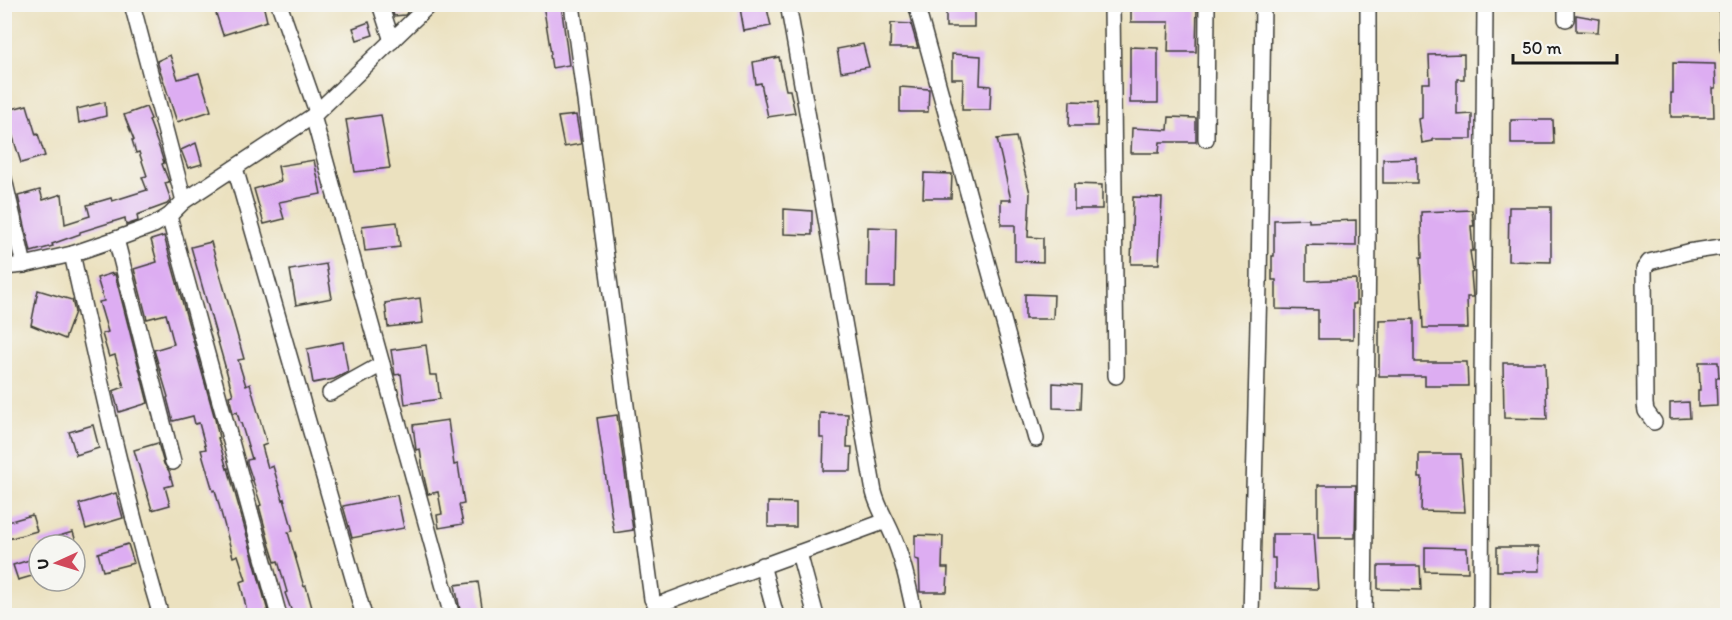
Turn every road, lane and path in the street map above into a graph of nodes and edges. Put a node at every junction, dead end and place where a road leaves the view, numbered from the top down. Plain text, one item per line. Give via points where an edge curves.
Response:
1 (132, 4) edge
2 (279, 4) edge
3 (380, 4) edge
4 (430, 4) edge
5 (572, 4) edge
6 (788, 4) edge
7 (916, 4) edge
8 (1112, 4) edge
9 (1207, 4) edge
10 (1263, 4) edge
11 (1368, 4) edge
12 (1485, 4) edge
13 (1727, 4) edge
14 (392, 41) junction
15 (1728, 49) edge
16 (315, 114) junction
17 (1206, 139) dead end
18 (235, 168) junction
19 (4, 179) edge
20 (184, 201) junction
21 (169, 216) junction
22 (116, 239) junction
23 (1728, 246) edge
24 (72, 254) junction
25 (24, 265) junction
26 (4, 267) edge
27 (382, 364) junction
28 (1116, 376) dead end
29 (330, 393) dead end
30 (1654, 422) dead end
31 (1036, 439) dead end
32 (173, 462) dead end
33 (885, 521) junction
34 (799, 553) junction
35 (762, 565) junction
36 (161, 615) edge
37 (279, 615) edge
38 (364, 615) edge
39 (452, 615) edge
40 (776, 615) edge
41 (816, 615) edge
42 (915, 615) edge
43 (1251, 615) edge
44 (1364, 615) edge
45 (1482, 615) edge

1 - 20 street
2 - 16 street
3 - 14 street
4 - 14 street
5 - 35 street via 652,599 658,605
6 - 33 street via 868,461 876,501
7 - 31 street
8 - 28 street
9 - 17 street
10 - 43 street
11 - 44 street
12 - 45 street
13 - 15 street
14 - 16 street
16 - 18 street
16 - 27 street
18 - 20 street
18 - 38 street
19 - 25 street
20 - 21 street
21 - 22 street
21 - 37 street
22 - 24 street
22 - 32 street
23 - 30 street via 1649,262 1644,269 1645,404
24 - 25 street
24 - 36 street via 120,467
25 - 26 street
27 - 29 street
27 - 39 street
33 - 34 street
33 - 42 street via 899,553
34 - 35 street
34 - 41 street
35 - 40 street

